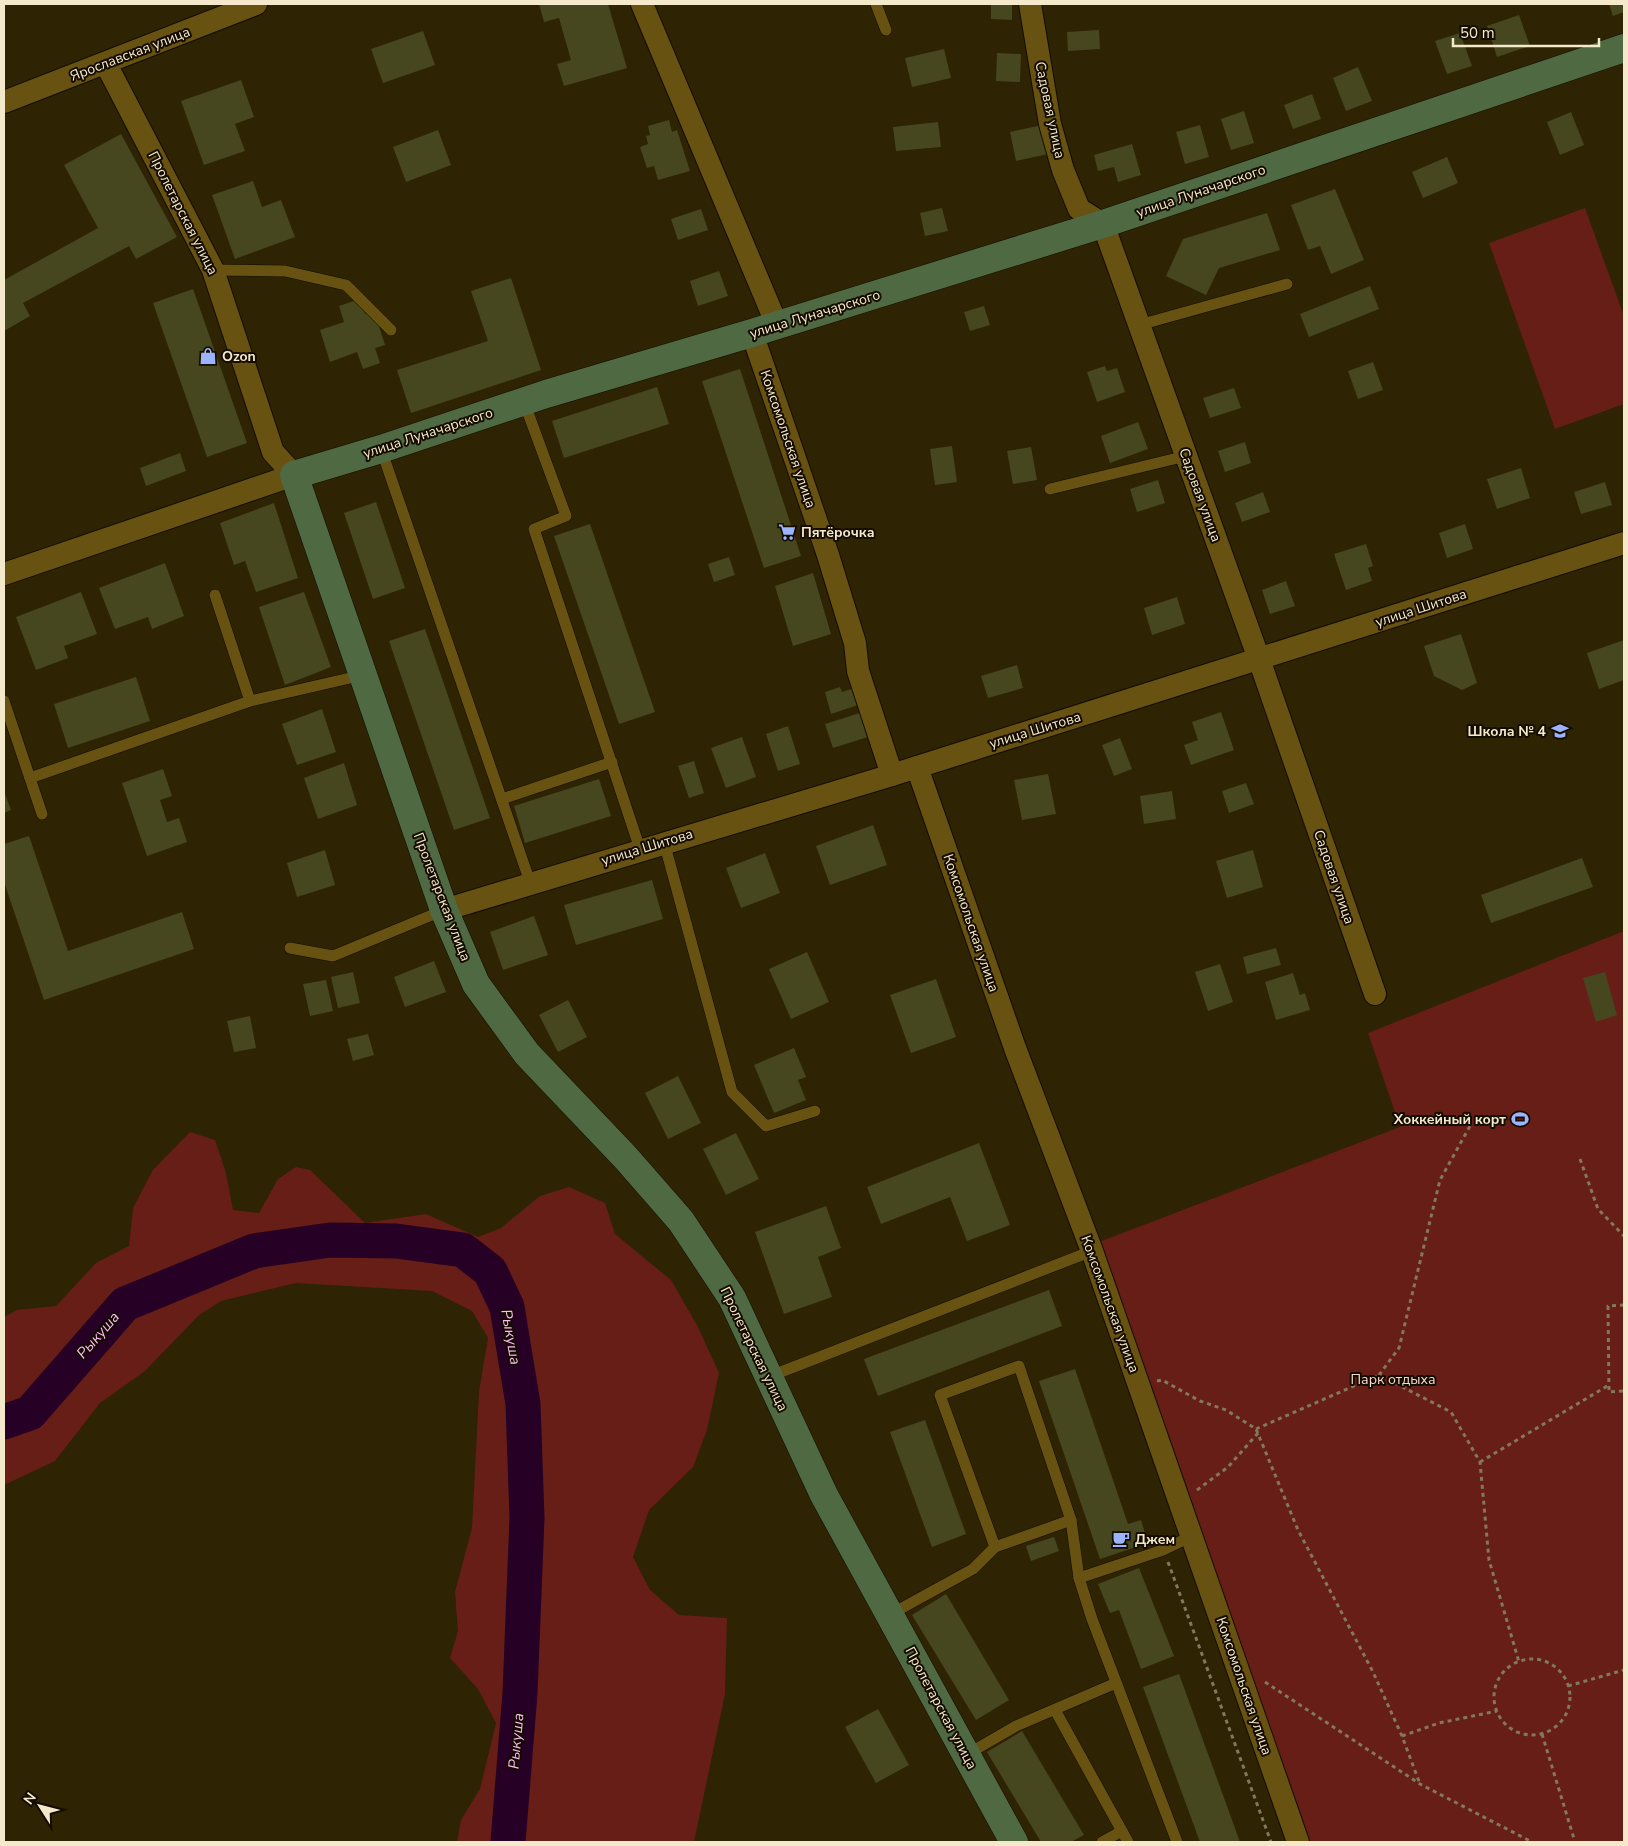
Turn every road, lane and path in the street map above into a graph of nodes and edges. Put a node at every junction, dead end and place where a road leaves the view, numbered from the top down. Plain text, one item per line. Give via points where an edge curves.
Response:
1 (256, 4) edge
2 (642, 4) edge
3 (876, 4) edge
4 (1030, 4) edge
5 (886, 30) dead end
6 (1624, 48) edge
7 (106, 64) junction
8 (4, 102) edge
9 (1103, 224) junction
10 (213, 270) junction
11 (1287, 284) dead end
12 (1139, 325) junction
13 (765, 329) junction
14 (391, 330) dead end
15 (524, 402) junction
16 (381, 449) junction
17 (1186, 456) junction
18 (294, 475) junction
19 (1050, 489) dead end
20 (1624, 543) edge
21 (4, 574) edge
22 (215, 595) dead end
23 (1259, 659) junction
24 (363, 675) junction
25 (4, 701) edge
26 (250, 701) junction
27 (612, 762) junction
28 (917, 767) junction
29 (892, 775) junction
30 (30, 778) junction
31 (502, 799) junction
32 (42, 814) dead end
33 (664, 842) junction
34 (640, 849) junction
35 (530, 882) junction
36 (444, 910) junction
37 (290, 948) dead end
38 (1375, 994) dead end
39 (815, 1111) dead end
40 (1470, 1126) dead end
41 (1580, 1159) dead end
42 (1624, 1236) edge
43 (1092, 1251) junction
44 (1624, 1305) edge
45 (1379, 1375) junction
46 (768, 1378) junction
47 (1140, 1385) junction
48 (1609, 1385) junction
49 (1624, 1391) edge
50 (1257, 1431) junction
51 (1480, 1462) junction
52 (1181, 1503) junction
53 (1071, 1520) junction
54 (1192, 1536) junction
55 (995, 1547) junction
56 (1163, 1550) junction
57 (1079, 1578) junction
58 (890, 1614) junction
59 (1519, 1662) junction
60 (1236, 1663) junction
61 (1624, 1670) edge
62 (1116, 1683) junction
63 (1568, 1686) junction
64 (1055, 1710) junction
65 (1497, 1711) junction
66 (1542, 1734) junction
67 (1402, 1736) junction
68 (966, 1755) junction
69 (1420, 1784) junction
70 (1122, 1831) junction
71 (1014, 1842) edge
72 (1102, 1842) edge
73 (1128, 1842) edge
74 (1177, 1842) edge
75 (1271, 1842) edge
76 (1298, 1842) edge
77 (1532, 1842) edge
78 (1574, 1842) edge

1 - 7 street, Ярославская улица
2 - 13 street, Комсомольская улица
3 - 5 lane
4 - 9 street, Садовая улица via 1050,124 1063,170 1079,209
6 - 9 street, улица Луначарского
7 - 8 street, Ярославская улица
7 - 10 street, Пролетарская улица
9 - 12 street, Садовая улица
9 - 13 street, улица Луначарского
10 - 14 lane via 285,271 346,285
10 - 18 street, Пролетарская улица via 273,452
11 - 12 lane
12 - 17 street, Садовая улица
13 - 15 street, улица Луначарского
13 - 29 street, Комсомольская улица via 855,643 858,672
15 - 16 street, улица Луначарского
15 - 27 lane via 566,516 534,529
16 - 18 street, улица Луначарского
16 - 31 lane
17 - 19 lane
17 - 23 street, Садовая улица
18 - 21 street, улица Луначарского
18 - 24 street, Пролетарская улица
20 - 23 street, улица Шитова
22 - 26 lane
23 - 28 street, улица Шитова
23 - 38 street, Садовая улица
24 - 26 lane
24 - 36 street, Пролетарская улица
25 - 30 lane
26 - 30 lane
27 - 31 lane
27 - 34 lane
28 - 29 street, улица Шитова
28 - 43 street, Комсомольская улица via 1015,1048
29 - 33 street, улица Шитова
30 - 32 lane
31 - 35 lane
33 - 34 street, улица Шитова
33 - 39 lane via 732,1092 766,1126
34 - 35 street, улица Шитова
35 - 36 street, улица Шитова
36 - 37 lane via 333,956
36 - 46 street, Пролетарская улица via 476,984 527,1054 681,1221 732,1298
40 - 45 path via 1440,1180 1399,1348
41 - 42 path via 1598,1209
43 - 46 lane
43 - 47 street, Комсомольская улица
44 - 48 path via 1608,1306
45 - 50 path
45 - 51 path via 1450,1412
46 - 58 street, Пролетарская улица via 824,1495
47 - 50 path via 1162,1380 1200,1401 1226,1410
47 - 52 street, Комсомольская улица
48 - 49 path via 1610,1392
48 - 51 path
50 - 52 path via 1228,1467
50 - 67 path via 1298,1530 1373,1672
51 - 59 path via 1489,1560
52 - 54 street, Комсомольская улица
53 - 55 lane
53 - 55 lane via 1019,1366 940,1395
53 - 57 lane
54 - 56 lane
54 - 60 street, Комсомольская улица
55 - 58 lane via 973,1569
56 - 57 lane
56 - 75 path
57 - 62 lane
58 - 68 street, Пролетарская улица
59 - 63 path via 1545,1661 1560,1672
59 - 65 path via 1507,1669 1496,1686
60 - 69 path
60 - 76 street, Комсомольская улица
61 - 63 path
62 - 64 lane
62 - 74 lane
63 - 66 path via 1570,1696 1565,1716 1558,1725
64 - 68 lane via 1016,1726
64 - 70 lane
65 - 66 path via 1512,1729 1524,1734
65 - 67 path
66 - 78 path
67 - 69 path
68 - 71 street, Пролетарская улица
69 - 77 path
70 - 72 lane
70 - 73 lane

